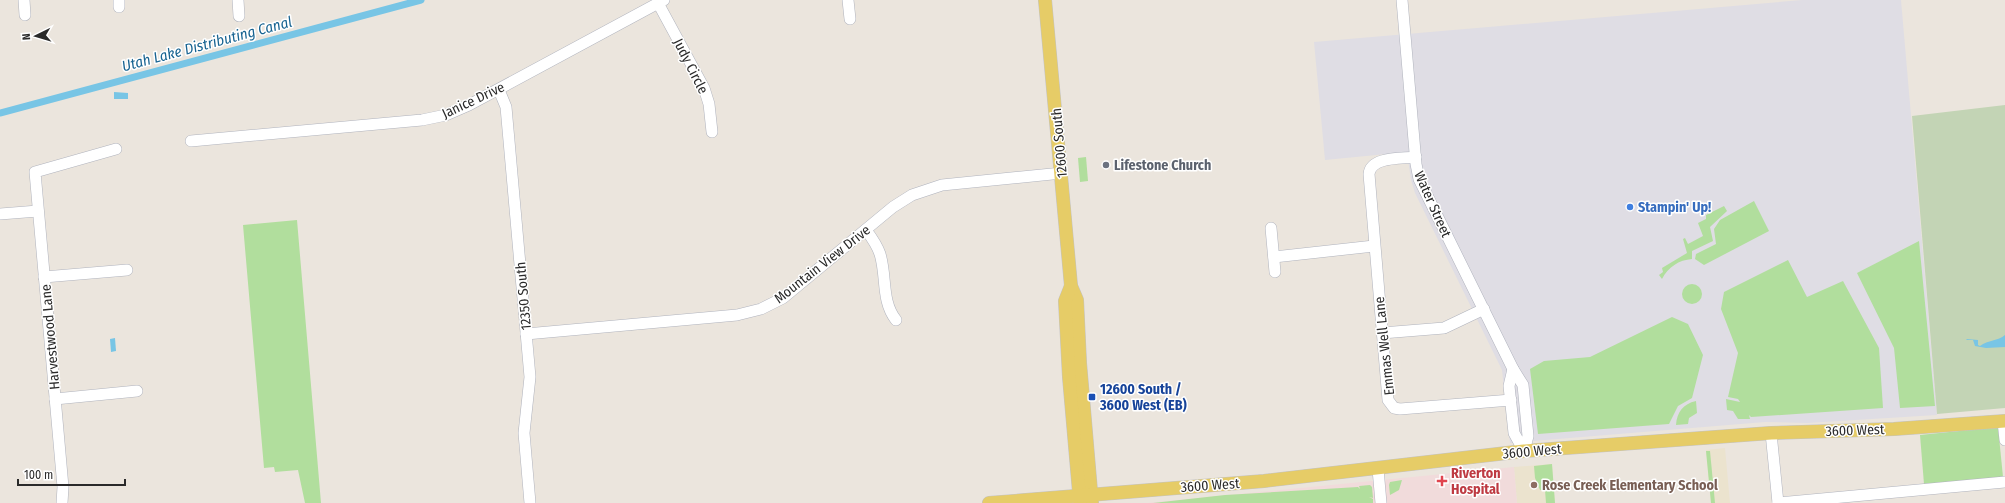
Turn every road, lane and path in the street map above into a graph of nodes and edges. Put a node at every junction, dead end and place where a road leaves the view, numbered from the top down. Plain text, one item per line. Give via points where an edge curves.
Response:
1 (24, 0) edge
2 (238, 0) edge
3 (848, 0) edge
4 (1045, 0) edge
5 (1402, 0) edge
6 (661, 2) edge
7 (25, 15) dead end
8 (238, 16) dead end
9 (850, 19) dead end
10 (499, 90) junction
11 (712, 132) dead end
12 (191, 142) dead end
13 (116, 149) dead end
14 (1416, 157) junction
15 (1062, 173) junction
16 (38, 211) junction
17 (0, 214) edge
18 (1271, 228) dead end
19 (866, 230) junction
20 (1374, 246) junction
21 (1274, 257) junction
22 (127, 270) dead end
23 (1275, 272) dead end
24 (44, 277) junction
25 (1484, 309) junction
26 (896, 320) dead end
27 (1382, 333) junction
28 (526, 334) junction
29 (1513, 369) junction
30 (137, 392) dead end
31 (55, 399) junction
32 (1511, 400) junction
33 (2004, 421) edge
34 (1771, 433) junction
35 (2005, 440) edge
36 (1524, 451) junction
37 (1378, 469) junction
38 (2005, 482) edge
39 (1086, 499) edge
40 (1873, 499) edge
41 (62, 503) edge
42 (530, 503) edge
43 (988, 503) edge
44 (1381, 503) edge
45 (1778, 503) edge

1 - 7 street
2 - 8 street
3 - 9 street
4 - 15 main road, 12600 South
5 - 14 street, Water Street
6 - 10 street, Janice Drive
6 - 11 street, Judy Circle via 704,88 709,104
10 - 12 street, Janice Drive via 458,110 422,120
10 - 28 street, 12350 South via 506,107
13 - 16 street, Harvestwood Lane via 35,172
14 - 20 street, Emmas Well Lane via 1381,161 1371,167 1368,178
14 - 25 street, Water Street via 1419,179
15 - 19 street, Mountain View Drive via 932,187 902,200
15 - 39 main road, 12600 South via 1071,286 1065,301
16 - 17 street
16 - 24 street, Harvestwood Lane
18 - 21 street
19 - 26 street via 879,253 886,301 889,312
19 - 28 street, Mountain View Drive via 783,298 753,312
20 - 21 street
20 - 27 street, Emmas Well Lane
21 - 23 street
22 - 24 street
24 - 31 street, Harvestwood Lane
25 - 27 street via 1444,328
25 - 29 street, Water Street
27 - 32 street, Emmas Well Lane via 1388,397 1394,408
28 - 42 street, 12350 South via 530,386 524,433
29 - 32 street via 1509,386
29 - 36 street, Water Street via 1523,385 1528,436
30 - 31 street
31 - 41 street, Harvestwood Lane via 63,487
32 - 36 street via 1514,433
33 - 34 main road, 3600 West
33 - 35 street
34 - 36 main road, 3600 West
34 - 45 street
36 - 37 main road, 3600 West
37 - 39 main road, 3600 West
37 - 44 street
38 - 40 street
39 - 43 main road, 3600 West
40 - 45 street

